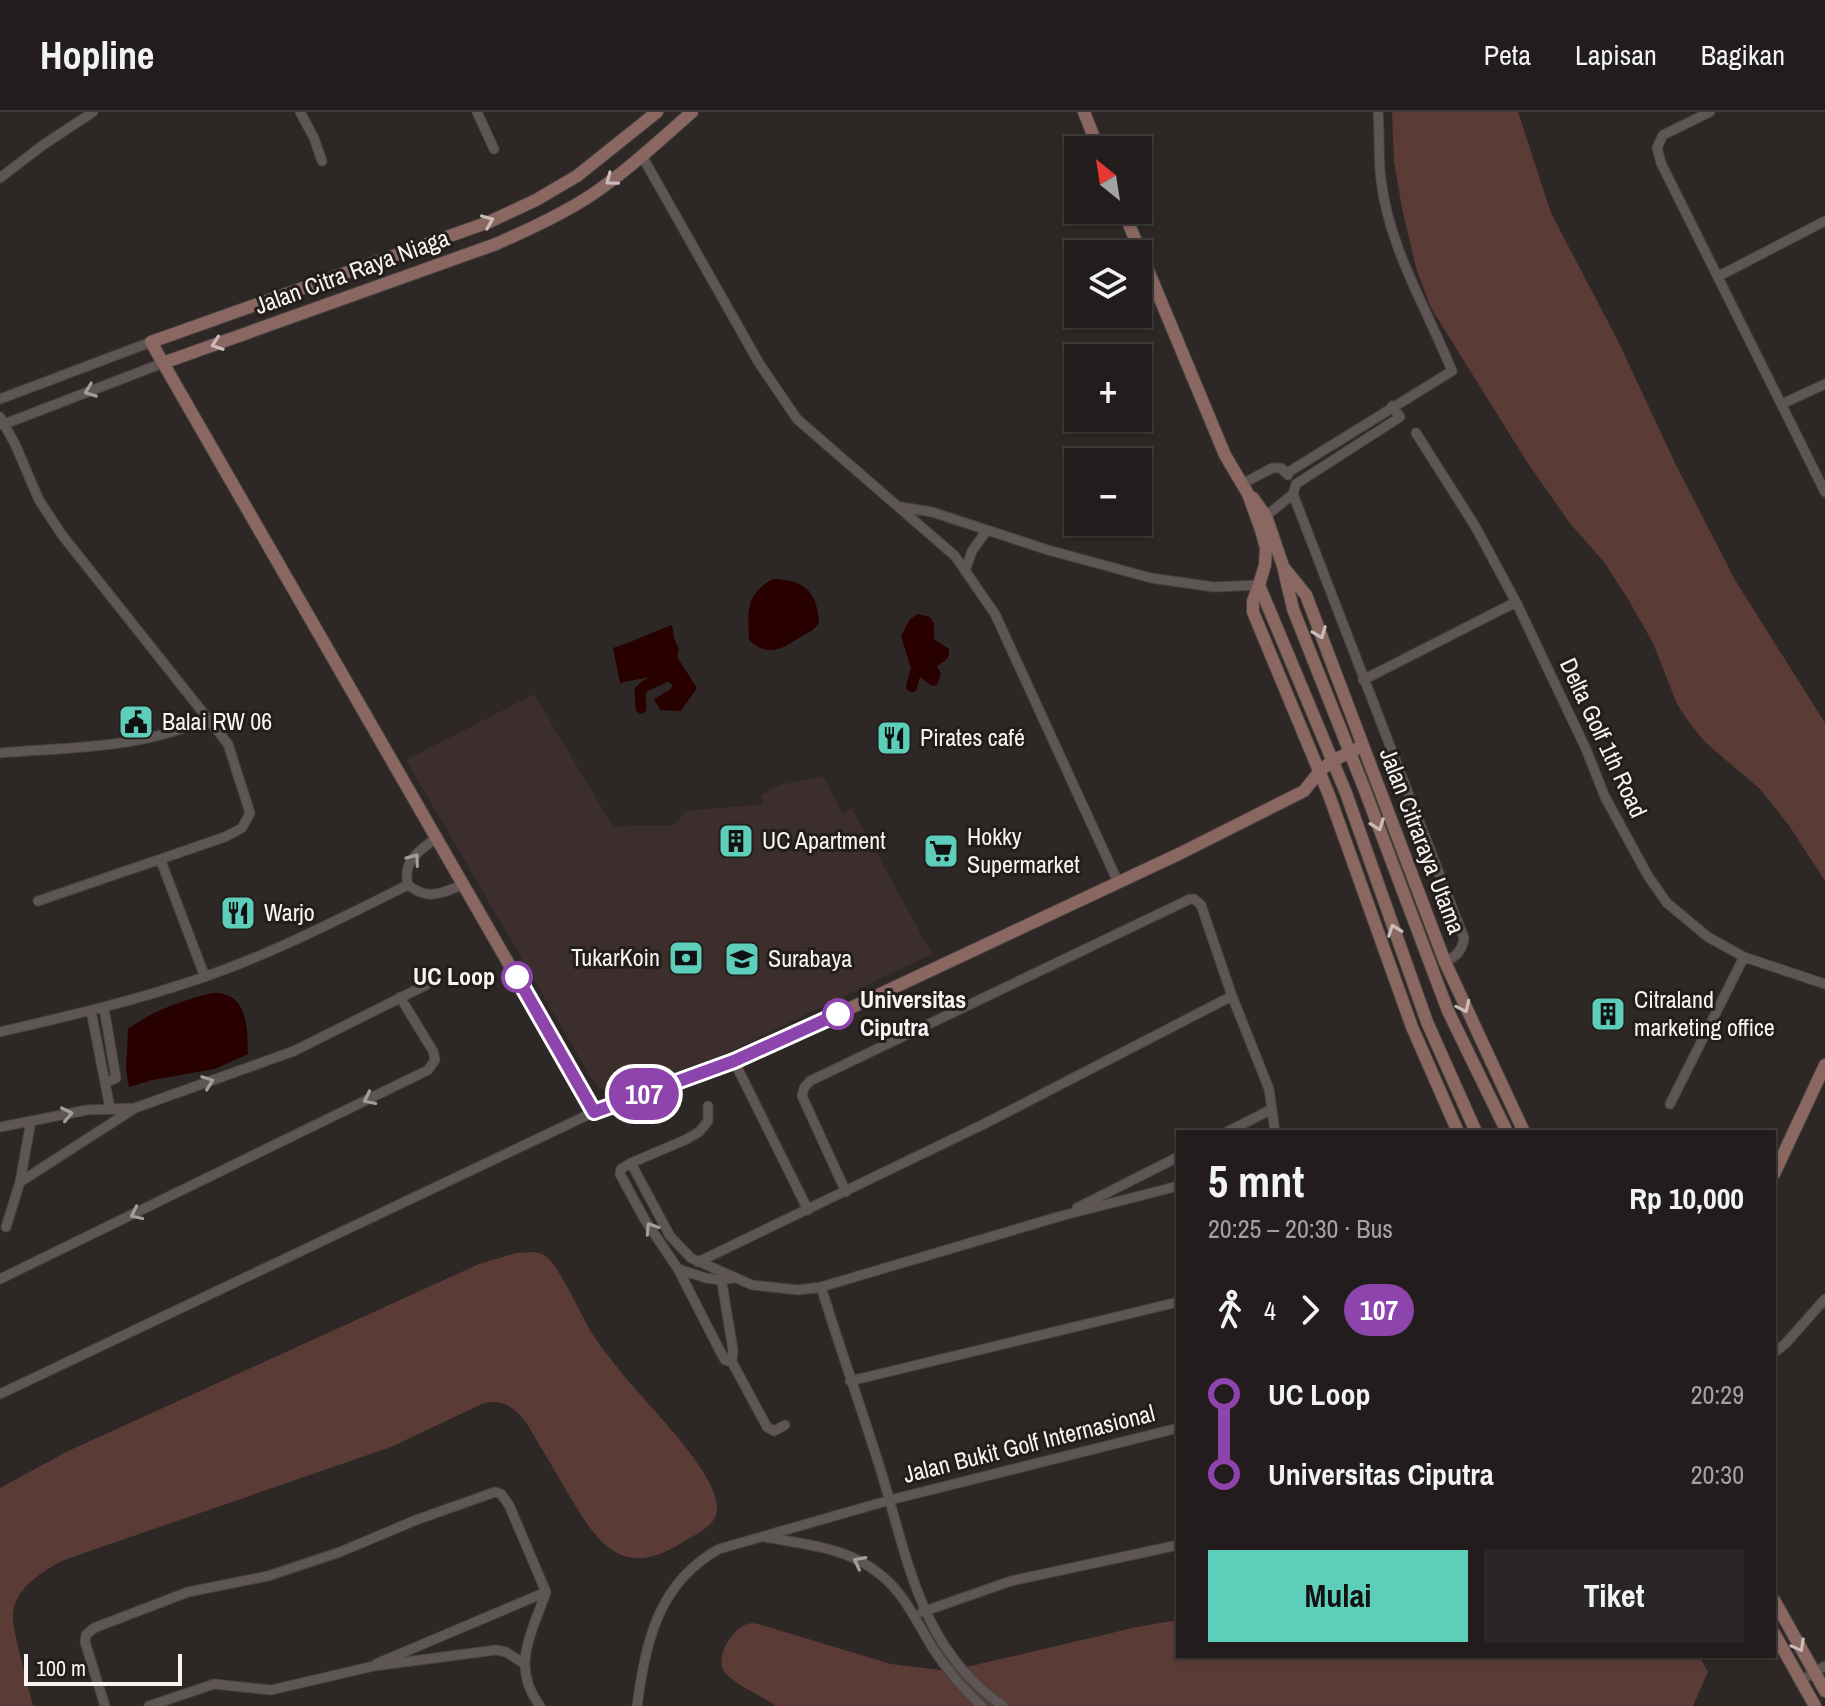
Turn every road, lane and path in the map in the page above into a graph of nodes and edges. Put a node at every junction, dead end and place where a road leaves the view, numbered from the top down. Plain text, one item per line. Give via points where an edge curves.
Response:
1 (93, 112) edge
2 (300, 112) edge
3 (477, 112) edge
4 (657, 112) edge
5 (692, 112) edge
6 (1084, 112) edge
7 (1378, 112) edge
8 (1710, 112) edge
9 (630, 135) junction
10 (1093, 136) edge
11 (494, 149) dead end
12 (642, 156) junction
13 (322, 161) dead end
14 (0, 178) edge
15 (1824, 222) edge
16 (1129, 224) edge
17 (1719, 276) junction
18 (151, 342) junction
19 (163, 363) junction
20 (1825, 384) edge
21 (0, 399) edge
22 (1782, 404) junction
23 (1392, 406) junction
24 (2, 423) edge
25 (1416, 433) dead end
26 (1287, 473) junction
27 (1245, 489) junction
28 (1294, 489) junction
29 (1825, 492) edge
30 (897, 506) junction
31 (1266, 516) junction
32 (987, 530) junction
33 (1283, 566) junction
34 (965, 571) junction
35 (1259, 585) junction
36 (1516, 602) junction
37 (1363, 680) junction
38 (207, 718) junction
39 (1363, 746) junction
40 (1350, 752) junction
41 (0, 753) edge
42 (1332, 761) junction
43 (1319, 772) junction
44 (1378, 783) junction
45 (1364, 788) junction
46 (1304, 791) junction
47 (1346, 793) junction
48 (1329, 795) junction
49 (436, 838) junction
50 (161, 861) junction
51 (1118, 882) junction
52 (408, 885) junction
53 (463, 885) junction
54 (38, 901) dead end
55 (1744, 957) junction
56 (1445, 962) junction
57 (205, 977) junction
58 (1825, 984) edge
59 (426, 985) dead end
60 (1232, 996) junction
61 (400, 997) junction
62 (104, 1008) junction
63 (91, 1011) junction
64 (0, 1032) edge
65 (734, 1061) junction
66 (1825, 1065) edge
67 (1822, 1078) edge
68 (105, 1083) junction
69 (1670, 1104) dead end
70 (708, 1106) dead end
71 (110, 1108) junction
72 (135, 1108) junction
73 (1272, 1109) junction
74 (594, 1112) junction
75 (31, 1121) junction
76 (0, 1127) edge
77 (1231, 1130) edge
78 (1275, 1130) edge
79 (1457, 1130) edge
80 (1475, 1130) edge
81 (1506, 1130) edge
82 (1523, 1130) edge
83 (1176, 1158) edge
84 (631, 1163) junction
85 (1776, 1170) edge
86 (20, 1182) junction
87 (1176, 1187) edge
88 (846, 1192) junction
89 (808, 1210) junction
90 (1061, 1216) junction
91 (6, 1227) dead end
92 (698, 1262) junction
93 (678, 1269) junction
94 (720, 1275) junction
95 (0, 1279) edge
96 (821, 1287) junction
97 (1825, 1299) edge
98 (1176, 1302) edge
99 (1776, 1351) edge
100 (732, 1362) junction
101 (850, 1381) junction
102 (0, 1394) edge
103 (785, 1425) dead end
104 (1176, 1428) edge
105 (890, 1500) junction
106 (762, 1537) junction
107 (1176, 1545) edge
108 (546, 1592) junction
109 (1776, 1603) edge
110 (920, 1613) junction
111 (1776, 1637) edge
112 (523, 1663) junction
113 (374, 1666) junction
114 (1819, 1669) edge
115 (1800, 1681) junction
116 (1825, 1691) edge
117 (105, 1706) edge
118 (149, 1706) edge
119 (540, 1706) edge
120 (637, 1706) edge
121 (982, 1706) edge
122 (1003, 1706) edge
123 (1815, 1706) edge

1 - 14 street
2 - 13 street
3 - 11 street
4 - 9 street, Jalan Citra Raya Niaga
5 - 12 street, Jalan Citra Raya Niaga
6 - 10 street
7 - 23 street via 1381,181 1390,223 1452,371
8 - 17 street via 1663,135 1657,148
9 - 12 street
18 -> 9 street, Jalan Citra Raya Niaga via 489,222 577,176
12 -> 19 street, Jalan Citra Raya Niaga via 589,196 496,244
12 - 30 street via 759,363 797,419
15 - 17 street
16 - 27 street, Jalan Citraraya Utama via 1225,455
17 - 22 street
18 - 19 street
18 - 21 street, Jalan Citra Raya Niaga
19 -> 24 street, Jalan Citra Raya Niaga
19 - 49 street
20 - 22 street
22 - 29 street
23 - 26 street
23 - 28 street via 1400,417
24 - 38 street via 56,526
25 - 36 street, Delta Golf 1th Road
26 - 27 street via 1272,468
26 - 28 street
27 - 31 street, Jalan Citraraya Utama
27 - 35 street, Jalan Citraraya Utama via 1266,548
28 - 31 street
28 - 37 street
30 - 32 street
30 - 34 street
31 - 33 street, Jalan Citraraya Utama
32 - 34 street
32 - 35 street via 1151,578 1214,587
33 -> 39 street, Jalan Citraraya Utama via 1306,595
33 - 40 street, Jalan Citraraya Utama via 1293,609
34 - 51 street via 995,614
35 - 42 street
35 - 43 street, Jalan Citraraya Utama via 1253,612
36 - 37 street
36 - 55 street, Delta Golf 1th Road via 1605,797 1648,876 1687,921
37 - 56 street via 1464,938 1457,955
38 - 41 street via 130,741
38 - 50 street via 234,757 248,818 225,837
39 - 40 street
39 - 44 street, Jalan Citraraya Utama
40 - 42 street
40 - 45 street, Jalan Citraraya Utama
42 - 43 street
42 - 47 street
43 - 46 street
43 - 48 street, Jalan Citraraya Utama
44 - 45 street
44 - 56 street, Jalan Citraraya Utama
45 - 47 street
45 -> 81 street, Jalan Citraraya Utama via 1448,1011
46 - 48 street
46 - 51 street
47 - 48 street
80 -> 47 street via 1427,1022
48 - 79 street, Jalan Citraraya Utama via 1412,1027
52 -> 49 street via 409,861
49 - 53 street
50 - 54 street
50 - 57 street
51 - 65 street
52 - 53 street via 432,895
52 - 57 street
53 - 74 street
55 - 58 street, Delta Golf 1th Road
55 - 69 street
56 -> 82 street, Jalan Citraraya Utama
57 - 62 street
59 - 61 street
60 - 73 street
60 - 88 street
60 - 88 street via 1201,905 1190,899 817,1077 802,1096
72 -> 61 street via 294,1051
61 -> 95 street via 433,1051 435,1060 428,1070
62 - 63 street
62 - 68 street via 116,1078
63 - 64 street
63 - 68 street
65 - 74 street
65 - 89 street
66 - 67 street
67 - 85 street
68 - 71 street
70 - 84 street via 708,1121 699,1132
71 - 72 street
75 -> 71 street
72 - 86 street
73 - 77 street
73 - 78 street
74 - 102 street
75 - 76 street
75 - 86 street
83 - 90 street
84 - 92 street via 670,1236
93 -> 84 street via 620,1174
86 - 91 street
87 - 90 street
88 - 89 street
89 - 92 street
90 - 96 street
92 - 94 street
93 - 94 street
93 - 100 street via 723,1357
94 - 96 street via 774,1289
94 - 100 street
96 - 101 street
97 - 99 street
98 - 101 street
100 - 103 street via 767,1427 774,1431
101 - 105 street
104 - 105 street, Jalan Bukit Golf Internasional
105 - 106 street, Jalan Bukit Golf Internasional
105 - 110 street
110 -> 106 street via 861,1562
106 - 120 street, Jalan Bukit Golf Internasional via 701,1559 663,1602 642,1669
107 - 110 street via 1011,1581
108 - 112 street
108 - 113 street
108 - 117 street via 509,1505 501,1494 489,1492 340,1552 268,1576 188,1592 94,1628 85,1642
109 -> 114 street
110 - 121 street via 934,1650
110 - 122 street via 970,1681
111 - 115 street
112 - 113 street via 496,1650
112 - 119 street
113 - 118 street via 271,1690 214,1684
114 - 115 street
114 - 116 street
115 - 123 street

